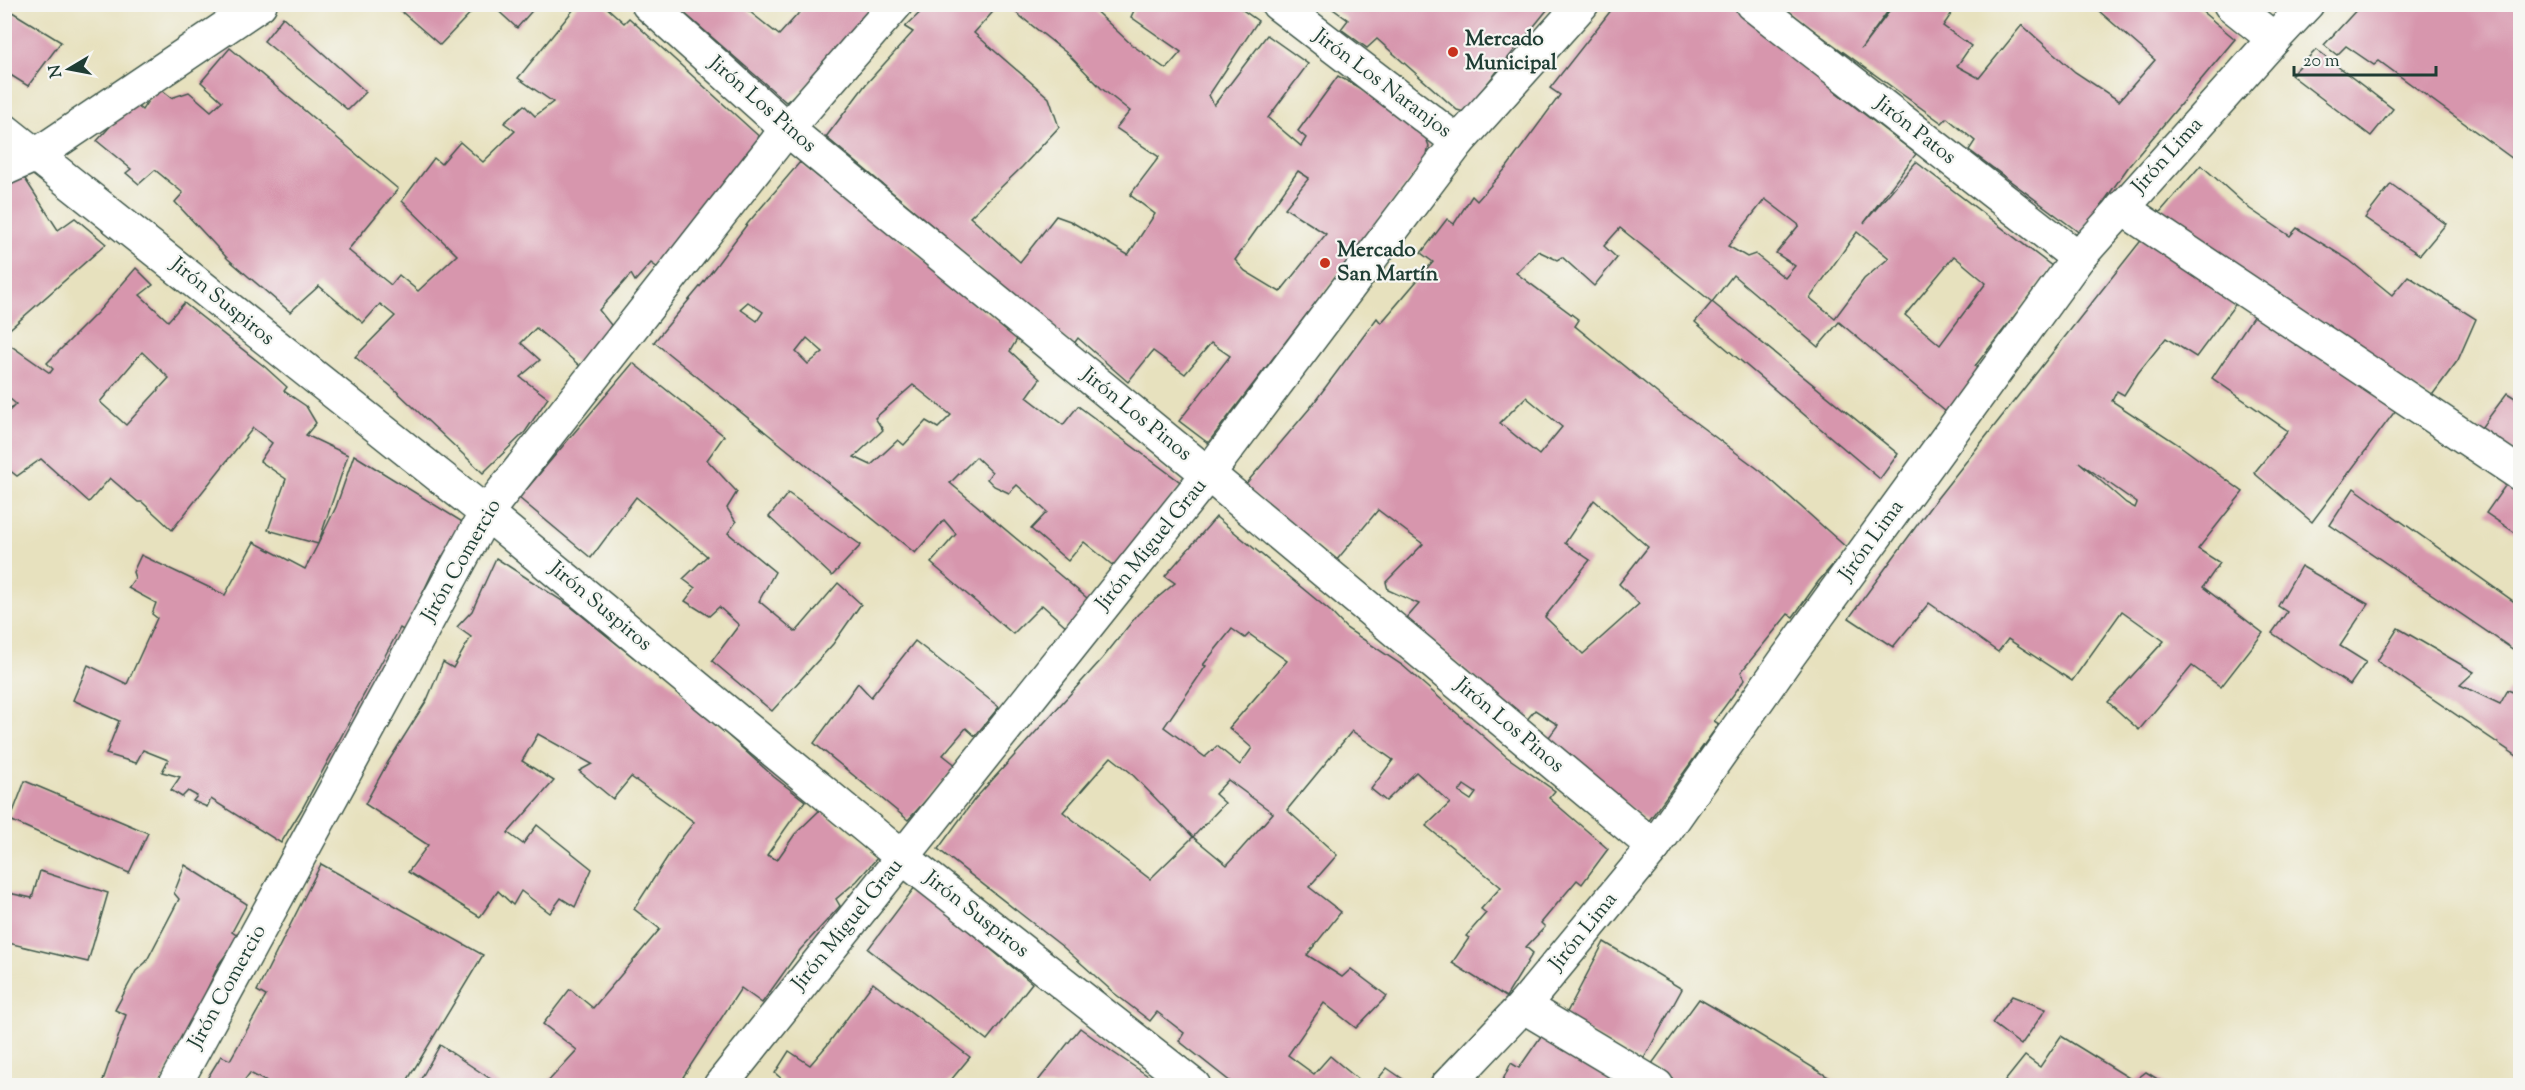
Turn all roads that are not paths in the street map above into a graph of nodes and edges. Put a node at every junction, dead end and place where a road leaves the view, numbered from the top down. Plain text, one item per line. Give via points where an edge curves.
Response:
1 (260, 4) edge
2 (648, 4) edge
3 (896, 4) edge
4 (1278, 4) edge
5 (1582, 4) edge
6 (1752, 4) edge
7 (2230, 4) edge
8 (2307, 4) edge
9 (2274, 39) junction
10 (788, 129) junction
11 (4, 130) edge
12 (1458, 142) junction
13 (38, 154) junction
14 (4, 169) edge
15 (2122, 208) junction
16 (2078, 258) junction
17 (1208, 474) junction
18 (2520, 474) edge
19 (486, 513) junction
20 (1654, 847) junction
21 (902, 857) junction
22 (1523, 1006) junction
23 (174, 1086) edge
24 (720, 1086) edge
25 (1194, 1086) edge
26 (1447, 1086) edge
27 (1657, 1086) edge

1 - 13 street
2 - 10 street, Jirón Los Pinos
3 - 10 street, Jirón Comercio
4 - 12 street, Jirón Los Naranjos
5 - 12 street, Jirón Miguel Grau
6 - 16 street, Jirón Patos
7 - 9 street
8 - 9 street, Jirón Lima
9 - 15 street, Jirón Lima
10 - 17 street, Jirón Los Pinos
10 - 19 street, Jirón Comercio
11 - 13 street, Jirón Suspiros
12 - 17 street, Jirón Miguel Grau
13 - 14 street
13 - 19 street, Jirón Suspiros
15 - 16 street, Jirón Lima
15 - 18 street
16 - 20 street, Jirón Lima
17 - 20 street, Jirón Los Pinos
17 - 21 street, Jirón Miguel Grau
19 - 21 street, Jirón Suspiros
19 - 23 street, Jirón Comercio
20 - 22 street, Jirón Lima
21 - 24 street, Jirón Miguel Grau
21 - 25 street, Jirón Suspiros
22 - 26 street, Jirón Lima
22 - 27 street

